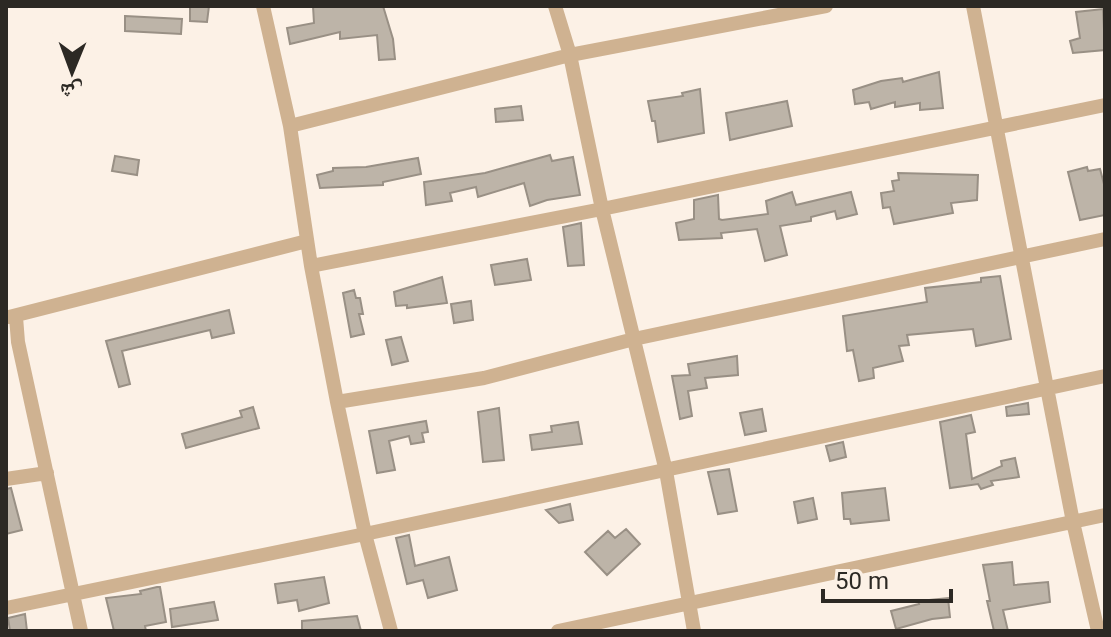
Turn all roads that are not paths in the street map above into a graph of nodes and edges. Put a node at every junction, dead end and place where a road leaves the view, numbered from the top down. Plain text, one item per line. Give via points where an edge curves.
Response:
1 (263, 6) edge
2 (555, 6) edge
3 (826, 6) edge
4 (973, 6) edge
5 (570, 55) junction
6 (1105, 105) edge
7 (290, 126) junction
8 (994, 127) junction
9 (602, 209) junction
10 (1105, 239) edge
11 (307, 241) junction
12 (1023, 258) junction
13 (311, 266) junction
14 (11, 317) edge
15 (634, 339) junction
16 (1105, 376) edge
17 (1048, 388) junction
18 (337, 402) junction
19 (666, 471) junction
20 (47, 473) junction
21 (6, 479) edge
22 (1105, 515) edge
23 (1073, 522) junction
24 (365, 534) junction
25 (73, 593) junction
26 (689, 602) junction
27 (6, 608) edge
28 (81, 631) edge
29 (391, 631) edge
30 (558, 631) edge
31 (694, 631) edge
32 (1098, 631) edge

1 - 7 street
2 - 5 street
3 - 5 street
4 - 8 street
5 - 7 street
5 - 9 street
6 - 8 street
7 - 11 street
8 - 9 street
8 - 12 street
9 - 13 street
9 - 15 street
10 - 12 street
11 - 13 street
11 - 14 street
12 - 15 street
12 - 17 street
13 - 18 street
14 - 20 street
15 - 18 street via 484,378
15 - 19 street
16 - 17 street
17 - 19 street
17 - 23 street
18 - 24 street
19 - 24 street
19 - 26 street
20 - 21 street
20 - 25 street
22 - 23 street
23 - 26 street
23 - 32 street
24 - 25 street
24 - 29 street
25 - 27 street
25 - 28 street
26 - 30 street
26 - 31 street

